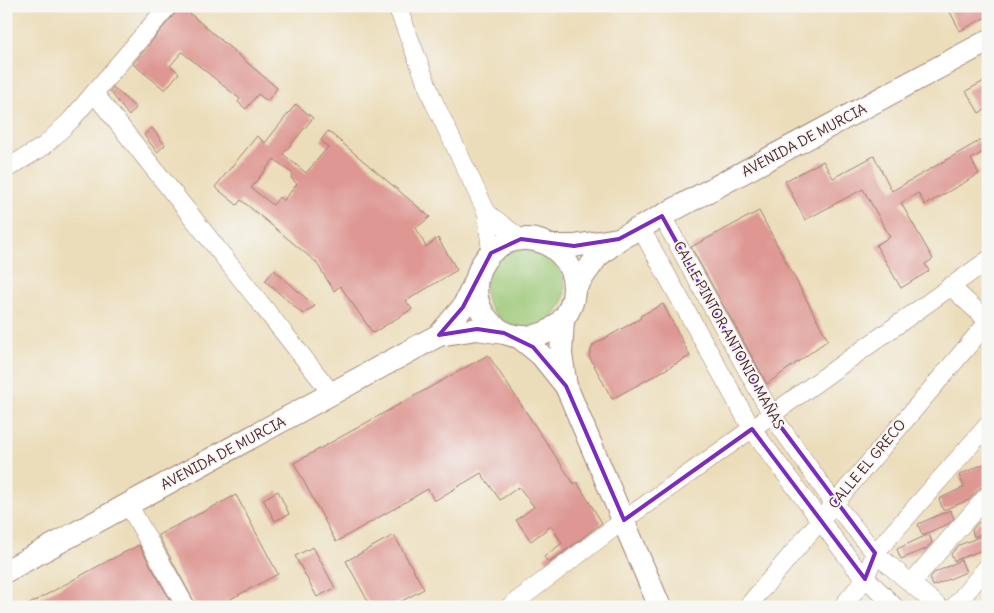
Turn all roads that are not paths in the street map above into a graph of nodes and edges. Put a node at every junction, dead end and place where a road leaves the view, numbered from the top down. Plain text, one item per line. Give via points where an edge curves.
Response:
1 (168, 6) edge
2 (398, 6) edge
3 (988, 41) edge
4 (94, 93) junction
5 (6, 169) edge
6 (487, 214) junction
7 (662, 216) junction
8 (640, 227) junction
9 (521, 238) junction
10 (619, 239) junction
11 (550, 246) junction
12 (491, 253) junction
13 (988, 260) edge
14 (478, 277) junction
15 (950, 286) junction
16 (574, 289) junction
17 (563, 320) junction
18 (988, 321) edge
19 (439, 335) junction
20 (512, 335) junction
21 (566, 386) junction
22 (333, 395) junction
23 (772, 415) junction
24 (988, 425) edge
25 (752, 429) junction
26 (988, 495) edge
27 (834, 502) junction
28 (128, 504) junction
29 (624, 520) junction
30 (821, 521) junction
31 (875, 553) junction
32 (988, 566) edge
33 (6, 571) edge
34 (865, 579) junction
35 (911, 583) junction
36 (186, 607) edge
37 (509, 607) edge
38 (660, 607) edge
39 (748, 607) edge
40 (842, 607) edge
41 (895, 607) edge
42 (938, 607) edge
43 (954, 607) edge

1 - 4 street
2 - 6 street via 433,100
3 - 7 main road, AVENIDA DE MURCIA
4 - 5 street via 44,146
4 - 22 street
6 - 9 street
6 - 12 street
7 - 8 main road, AVENIDA DE MURCIA
7 - 23 street, CALLE PINTOR ANTONIO MAÑAS
8 - 10 main road, AVENIDA DE MURCIA
8 - 25 street, CALLE PINTOR ANTONIO MAÑAS
9 - 11 main road
9 - 12 main road via 503,244
10 - 11 main road, AVENIDA DE MURCIA
10 - 16 main road, AVENIDA DE MURCIA via 597,257
11 - 16 main road via 563,257 572,272
12 - 14 main road
13 - 15 street
14 - 19 main road, AVENIDA DE MURCIA via 458,315
14 - 20 main road via 476,294 481,310 491,324
15 - 18 street
15 - 23 street
16 - 17 main road
17 - 20 main road via 536,336
17 - 21 main road via 561,354
18 - 27 street, CALLE EL GRECO
19 - 20 main road, AVENIDA DE MURCIA via 477,329
19 - 22 main road, AVENIDA DE MURCIA
20 - 21 main road via 541,355
21 - 29 main road
22 - 28 main road, AVENIDA DE MURCIA
23 - 25 street
23 - 27 street, CALLE PINTOR ANTONIO MAÑAS
24 - 31 street
25 - 29 street
25 - 30 street, CALLE PINTOR ANTONIO MAÑAS
26 - 35 street
27 - 30 street, CALLE EL GRECO
27 - 31 street, CALLE PINTOR ANTONIO MAÑAS
28 - 33 main road, AVENIDA DE MURCIA
28 - 36 street
29 - 37 street
29 - 38 main road
30 - 34 street, CALLE PINTOR ANTONIO MAÑAS
30 - 39 street, CALLE EL GRECO
31 - 34 street
31 - 35 street, CALLE PINTOR ANTONIO MAÑAS
32 - 43 street
34 - 40 street
34 - 41 street, CALLE PINTOR ANTONIO MAÑAS
35 - 42 street, CALLE PINTOR ANTONIO MAÑAS

